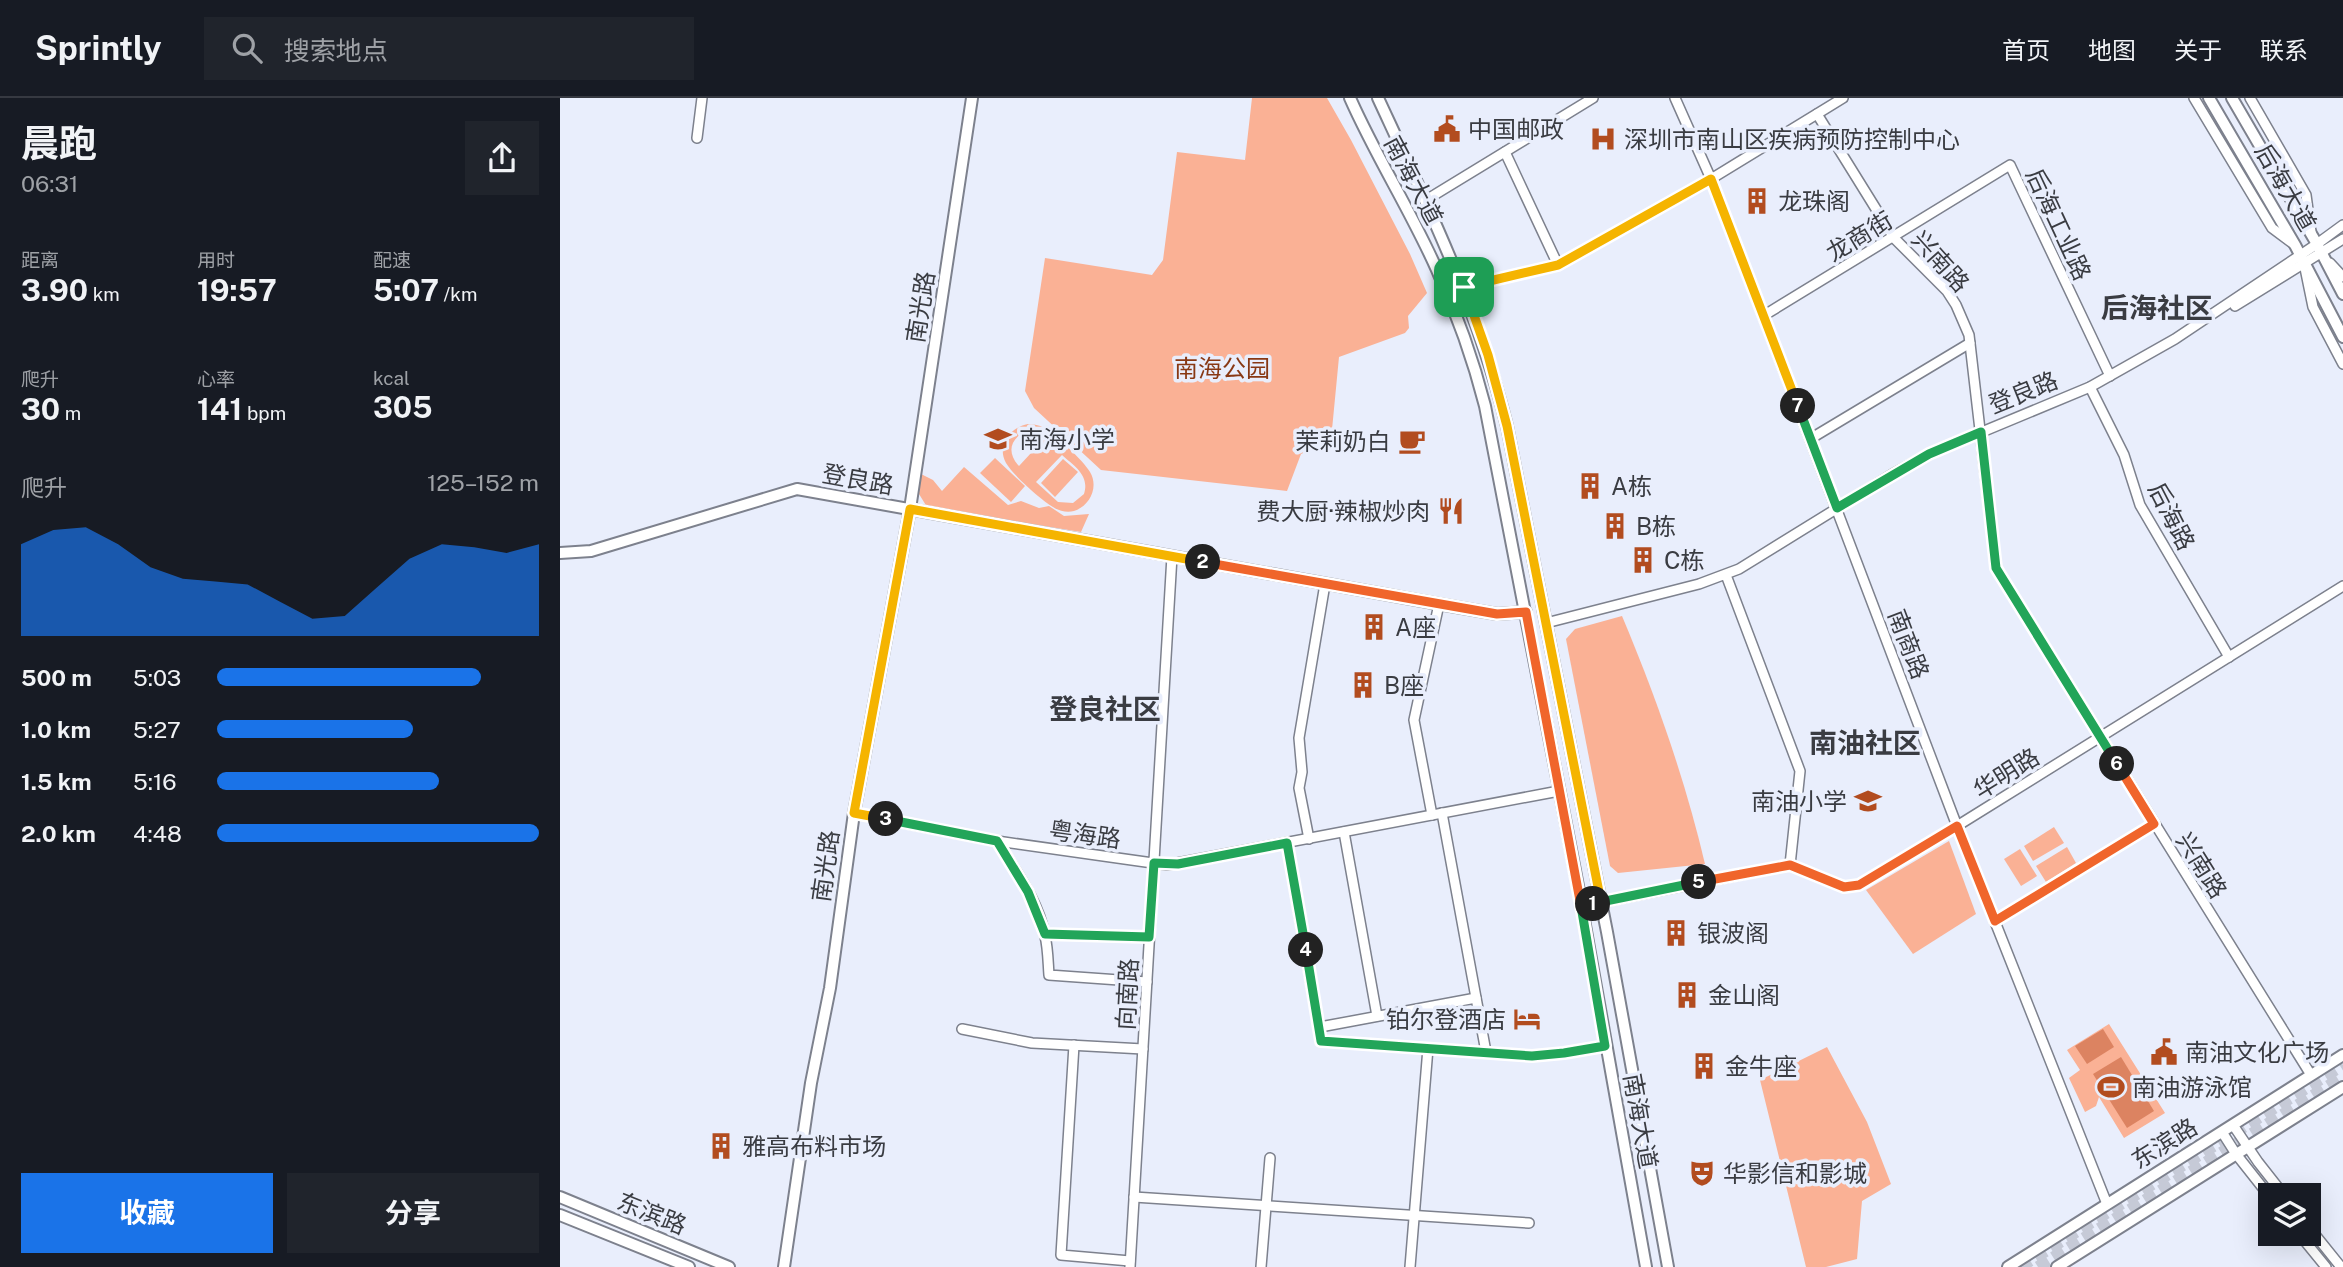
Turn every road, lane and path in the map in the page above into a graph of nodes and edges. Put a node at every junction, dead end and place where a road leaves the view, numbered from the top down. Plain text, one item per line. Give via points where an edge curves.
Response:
1 (702, 98) edge
2 (972, 98) edge
3 (1350, 98) edge
4 (1378, 98) edge
5 (1593, 98) edge
6 (1675, 98) edge
7 (1843, 98) edge
8 (2194, 98) edge
9 (2209, 98) edge
10 (2232, 98) edge
11 (2250, 98) edge
12 (1817, 114) junction
13 (697, 138) dead end
14 (1505, 152) junction
15 (2010, 165) joint
16 (1711, 179) junction
17 (1426, 200) junction
18 (2343, 225) edge
19 (1894, 237) junction
20 (2343, 239) edge
21 (2295, 245) junction
22 (2319, 247) junction
23 (2303, 259) junction
24 (1558, 265) junction
25 (2343, 277) edge
26 (1464, 287) junction
27 (2343, 294) edge
28 (1763, 316) junction
29 (2343, 337) edge
30 (1970, 343) junction
31 (2343, 364) edge
32 (2110, 376) junction
33 (2090, 387) junction
34 (1981, 432) junction
35 (1810, 439) junction
36 (1837, 508) junction
37 (910, 509) junction
38 (560, 553) edge
39 (1172, 556) junction
40 (1726, 575) junction
41 (1325, 584) junction
42 (2343, 586) edge
43 (1439, 604) junction
44 (1526, 612) junction
45 (1546, 623) junction
46 (2229, 657) junction
47 (2100, 737) junction
48 (1559, 791) junction
49 (854, 813) junction
50 (1437, 814) junction
51 (2154, 824) junction
52 (1957, 826) junction
53 (1343, 832) junction
54 (1309, 839) junction
55 (997, 841) junction
56 (1287, 843) junction
57 (1154, 863) junction
58 (1790, 865) junction
59 (1601, 902) junction
60 (1581, 906) junction
61 (1995, 921) junction
62 (1045, 934) junction
63 (1149, 937) junction
64 (1147, 982) junction
65 (1476, 998) junction
66 (1377, 1016) junction
67 (1320, 1027) junction
68 (962, 1029) dead end
69 (1074, 1045) junction
70 (1605, 1046) junction
71 (1428, 1048) junction
72 (1143, 1049) junction
73 (1486, 1052) junction
74 (2343, 1055) edge
75 (2311, 1075) junction
76 (2343, 1087) edge
77 (2233, 1125) junction
78 (2222, 1132) junction
79 (2247, 1147) junction
80 (2236, 1154) junction
81 (1270, 1158) dead end
82 (2259, 1183) edge
83 (2275, 1183) edge
84 (560, 1197) edge
85 (1134, 1197) junction
86 (2107, 1204) junction
87 (1266, 1206) junction
88 (560, 1215) edge
89 (1415, 1216) junction
90 (1529, 1223) dead end
91 (2321, 1242) edge
92 (2309, 1246) edge
93 (1130, 1264) edge
94 (689, 1267) edge
95 (729, 1267) edge
96 (784, 1267) edge
97 (1261, 1267) edge
98 (1409, 1267) edge
99 (1646, 1267) edge
100 (1668, 1267) edge
101 (2008, 1267) edge
102 (2057, 1267) edge
103 (2326, 1267) edge
104 (2341, 1267) edge

1 - 13 street
2 - 37 main road, 南光路
3 - 44 main road, 南海大道 via 1433,260 1471,355 1490,426
4 - 17 main road, 南海大道
5 - 14 street
6 - 16 street, 南商路
7 - 12 street
8 - 21 street via 2272,228
9 - 21 main road, 后海大道
10 - 22 main road, 后海大道
11 - 22 street via 2306,195
12 - 16 street
12 - 19 street, 兴南路
14 - 17 street
14 - 24 street
15 - 19 street, 龙商街
15 - 32 street, 后海工业路
16 - 24 street
16 - 28 street, 南商路
17 - 26 main road, 南海大道
18 - 22 street, 登良路
19 - 28 street, 龙商街
19 - 30 street, 兴南路 via 1947,291
20 - 22 street
21 - 23 main road, 后海大道
22 - 23 street, 登良路
22 - 25 street
22 - 27 main road, 后海大道
23 - 29 main road, 后海大道
23 - 31 street via 2313,307
23 - 32 street, 登良路
24 - 26 street
26 - 45 main road, 南海大道 via 1507,426
28 - 35 street, 南商路
30 - 34 street, 兴南路
30 - 35 street
32 - 33 street, 登良路
33 - 34 street, 登良路
33 - 46 street, 后海路 via 2124,455 2140,505
34 - 36 street, 登良路 via 1929,454
34 - 47 street, 兴南路 via 1996,568
35 - 36 street, 南商路
36 - 40 street, 登良路
36 - 52 street, 南商路
37 - 38 main road, 登良路 via 791,490 591,551
37 - 39 main road, 登良路
37 - 49 main road, 南光路
39 - 41 main road, 登良路
39 - 57 street, 向南路
40 - 45 street, 登良路
40 - 58 street via 1800,771
41 - 43 main road, 登良路
41 - 54 street via 1299,738 1299,788
42 - 46 street, 华明路
43 - 44 main road, 登良路 via 1497,614
43 - 50 street via 1414,720
44 - 48 main road, 南海大道
45 - 59 main road, 南海大道
46 - 47 street, 华明路
47 - 51 street, 兴南路
47 - 52 street, 华明路
48 - 50 street, 粤海路
48 - 60 main road, 南海大道
49 - 55 street, 粤海路
49 - 96 main road, 南光路
50 - 53 street, 粤海路
50 - 65 street
51 - 61 street
51 - 75 street, 兴南路
52 - 58 street, 华明路 via 1851,887
52 - 61 street, 南商路
53 - 54 street, 粤海路
53 - 66 street
54 - 56 street, 粤海路
55 - 57 street, 粤海路
55 - 62 street via 1028,892
56 - 57 street, 粤海路 via 1178,864
56 - 67 street
57 - 63 street, 向南路
58 - 59 street
59 - 60 street
59 - 100 main road, 南海大道
60 - 70 main road, 南海大道
61 - 86 street, 南商路
62 - 63 street
62 - 64 street via 1049,975
63 - 64 street, 向南路
64 - 72 street, 向南路
65 - 66 street
65 - 73 street
66 - 67 street
67 - 71 street via 1321,1041
68 - 69 street via 1032,1043
69 - 72 street
69 - 93 street via 1061,1255
70 - 73 street via 1532,1056
70 - 99 main road, 南海大道
71 - 73 street
71 - 89 street
72 - 85 street, 向南路
74 - 75 main road, 东滨路
75 - 77 main road, 东滨路
76 - 79 main road, 东滨路
77 - 78 main road, 东滨路
77 - 79 street
78 - 80 street
78 - 86 main road, 东滨路
79 - 80 main road, 东滨路
79 - 83 street
80 - 82 street
80 - 102 main road, 东滨路
81 - 87 street
84 - 95 main road, 东滨路
85 - 87 street
85 - 93 street, 向南路
86 - 101 main road, 东滨路
87 - 89 street
87 - 97 street
88 - 94 main road, 东滨路
89 - 90 street
89 - 98 street
91 - 104 street
92 - 103 street

